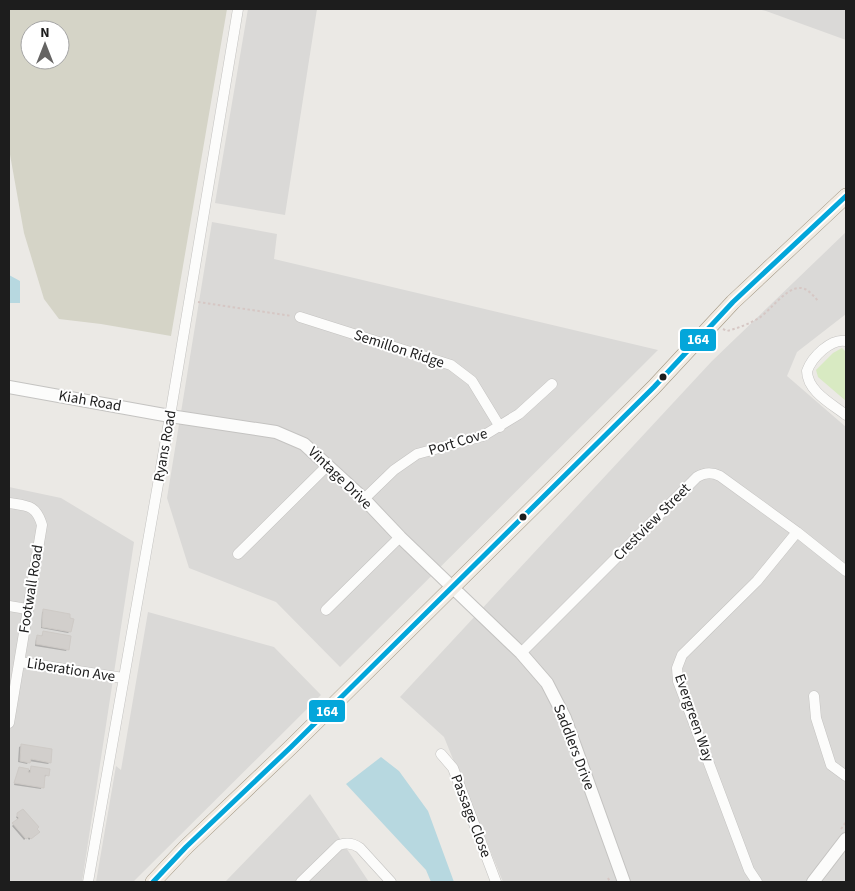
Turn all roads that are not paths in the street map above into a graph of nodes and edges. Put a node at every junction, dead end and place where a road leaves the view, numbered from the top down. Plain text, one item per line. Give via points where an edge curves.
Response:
1 (238, 9) edge
2 (846, 196) edge
3 (300, 317) road end
4 (846, 341) edge
5 (552, 384) dead end
6 (9, 387) edge
7 (846, 415) edge
8 (170, 416) junction
9 (500, 427) junction
10 (328, 465) junction
11 (364, 499) junction
12 (9, 502) edge
13 (797, 532) junction
14 (400, 537) junction
15 (238, 554) dead end
16 (846, 571) edge
17 (452, 588) junction
18 (9, 606) edge
19 (27, 610) junction
20 (326, 610) dead end
21 (521, 653) junction
22 (20, 662) junction
23 (123, 678) junction
24 (814, 696) dead end
25 (10, 711) edge
26 (9, 723) edge
27 (441, 754) dead end
28 (846, 776) edge
29 (846, 839) edge
30 (88, 882) edge
31 (154, 882) edge
32 (301, 882) edge
33 (391, 882) edge
34 (496, 882) edge
35 (624, 882) edge
36 (757, 882) edge
37 (813, 882) edge

1 - 8 street, Ryans Road
2 - 17 main road via 727,308 635,406
3 - 9 street, Semillon Ridge via 451,365 472,381
4 - 7 street via 831,344 813,360 807,371 809,384
5 - 9 street, Port Cove
6 - 8 street, Kiah Road
8 - 10 street, Vintage Drive via 276,432 304,444
8 - 23 street, Ryans Road
9 - 11 street, Port Cove via 483,436 418,454 394,470
10 - 11 street, Vintage Drive
10 - 15 street
11 - 14 street, Vintage Drive
12 - 19 street, Footwall Road via 32,507 42,525
13 - 16 street, Crestview Street
13 - 21 street, Crestview Street via 720,476 701,475
13 - 36 street, Evergreen Way via 757,581 682,655 677,668 678,681 749,870
14 - 17 street, Vintage Drive
14 - 20 street
17 - 21 street, Saddlers Drive
17 - 31 main road
18 - 19 street
19 - 22 street, Footwall Road
21 - 35 street, Saddlers Drive via 547,683 566,718
22 - 23 street, Liberation Ave
22 - 25 street, Footwall Road
23 - 30 street, Ryans Road
24 - 28 street via 816,718 831,765
25 - 26 street, Footwall Road
27 - 34 street, Passage Close via 453,768
29 - 37 street
32 - 33 street via 346,842 360,848

